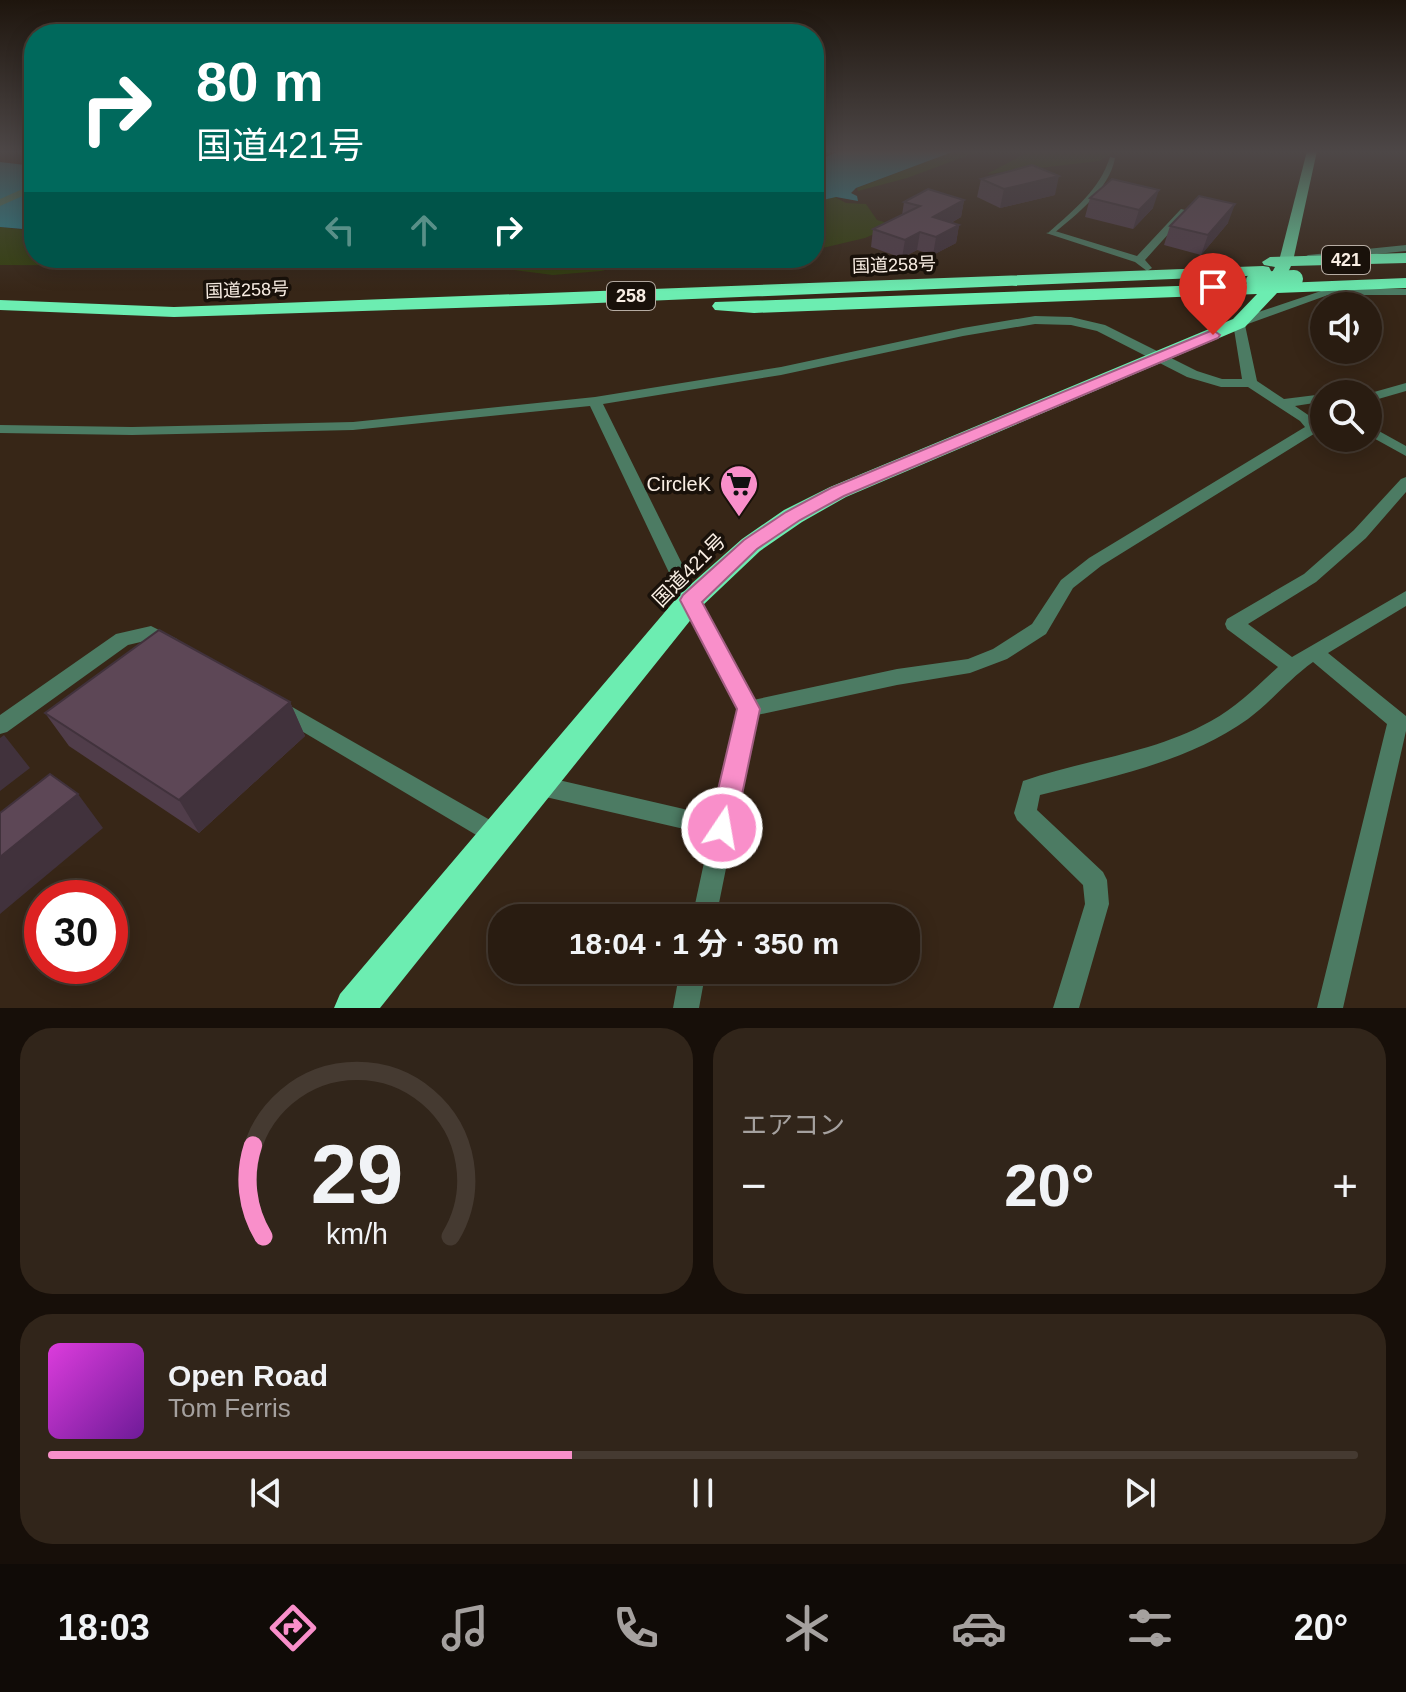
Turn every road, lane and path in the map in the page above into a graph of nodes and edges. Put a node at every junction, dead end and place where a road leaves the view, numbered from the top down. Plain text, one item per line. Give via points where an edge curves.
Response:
1 (1087, 198) edge
2 (1299, 198) edge
3 (1184, 211) edge
4 (1051, 233) joint
5 (1406, 248) edge
6 (1406, 258) edge
7 (1143, 264) junction
8 (1406, 265) edge
9 (1278, 275) junction
10 (1406, 275) edge
11 (1406, 283) edge
12 (765, 290) junction
13 (1406, 292) edge
14 (0, 305) edge
15 (0, 316) edge
16 (1239, 323) junction
17 (1159, 359) junction
18 (1251, 383) junction
19 (1406, 387) edge
20 (1382, 394) edge
21 (1310, 400) edge
22 (595, 401) junction
23 (1282, 403) junction
24 (0, 429) edge
25 (1382, 437) edge
26 (1406, 452) edge
27 (1406, 482) edge
28 (1406, 597) edge
29 (691, 600) junction
30 (1315, 653) junction
31 (193, 657) edge
32 (1291, 667) junction
33 (262, 698) edge
34 (748, 709) junction
35 (0, 726) edge
36 (537, 784) junction
37 (722, 828) junction
38 (496, 835) junction
39 (707, 904) edge
40 (690, 984) edge
41 (354, 1008) edge
42 (686, 1008) edge
43 (1066, 1008) edge
44 (1330, 1008) edge

1 - 4 lane
2 - 9 main road
3 - 7 street
4 - 7 street
5 - 9 street
6 - 9 highway, 421
7 - 9 highway
7 - 12 highway via 823,280
8 - 9 highway, 国道258号 / 258
9 - 10 highway, 国道258号 / 258
9 - 11 highway, 421
9 - 12 highway, 国道258号 / 258
9 - 15 highway, 国道258号 / 258 via 677,304 182,320
9 - 16 highway, 国道421号
12 - 14 highway, 国道258号 / 258 via 174,312
13 - 16 street via 1327,292
16 - 17 highway, 国道421号
16 - 18 street
17 - 18 street via 1208,380
17 - 22 street via 1101,328 1035,320 781,371
17 - 29 highway, 国道421号 via 838,492 751,545
18 - 23 street
19 - 20 street
21 - 23 street
22 - 24 street via 353,426
22 - 29 street
23 - 34 street via 1312,429 1095,562 1067,584 1039,629 1000,654 970,666
25 - 26 street
27 - 32 street via 1360,534 1310,578 1234,624
28 - 30 street
29 - 34 street
29 - 36 highway, 国道421号
30 - 32 street
30 - 44 street via 1398,721
31 - 35 street via 151,633 123,639
32 - 43 street via 1242,712 1193,740 1031,788 1025,813 1095,880 1097,904
33 - 38 street
34 - 37 street
36 - 37 street
36 - 38 highway, 国道421号
37 - 39 street
38 - 41 highway, 国道421号
40 - 42 street

